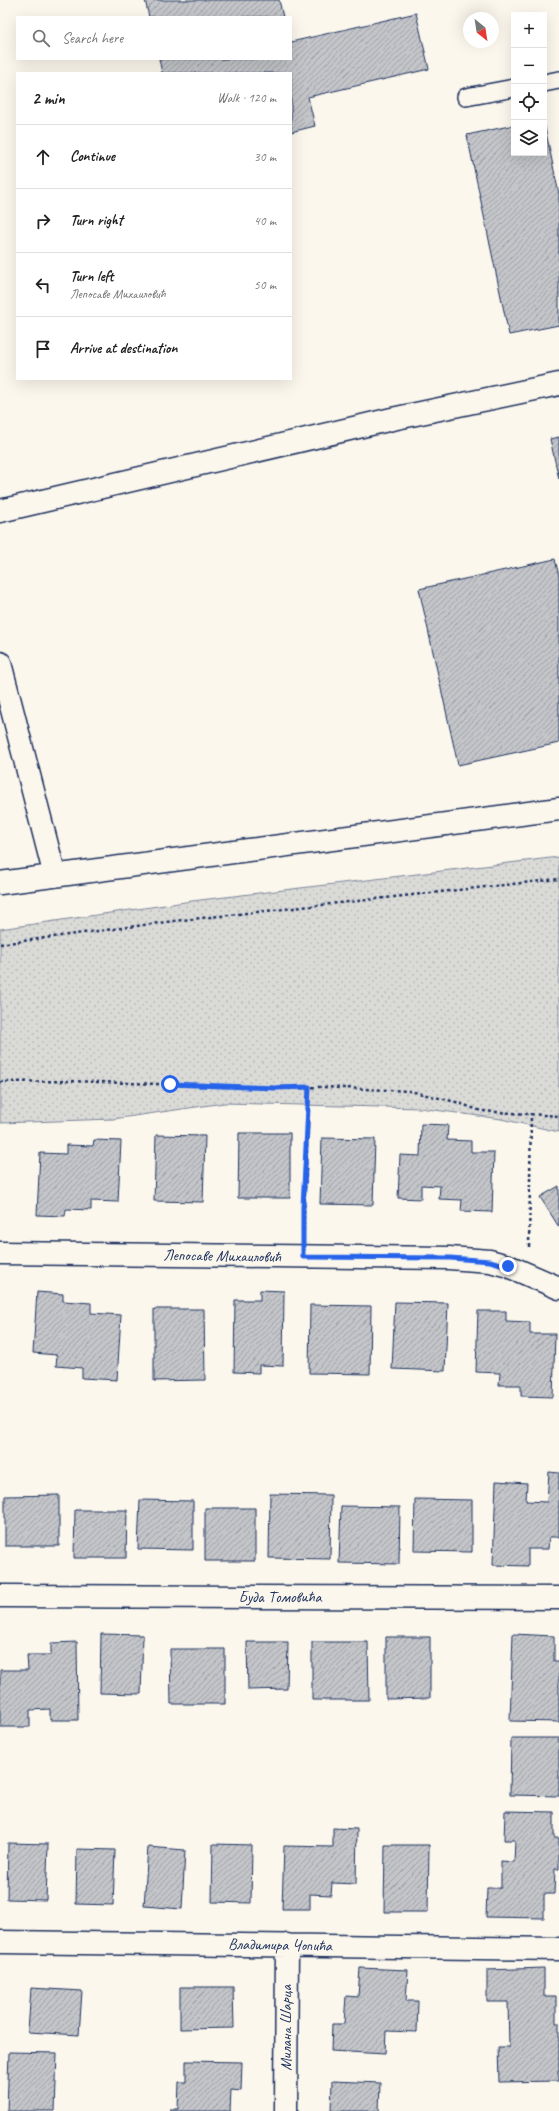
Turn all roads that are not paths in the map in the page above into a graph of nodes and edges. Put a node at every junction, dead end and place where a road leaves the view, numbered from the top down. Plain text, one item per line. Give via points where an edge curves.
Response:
1 (559, 80) edge
2 (547, 82) edge
3 (511, 89) edge
4 (466, 97) dead end
5 (559, 384) edge
6 (0, 511) edge
7 (0, 663) edge
8 (559, 809) edge
9 (55, 876) junction
10 (0, 883) edge
11 (0, 1253) edge
12 (559, 1288) edge
13 (0, 1596) edge
14 (559, 1598) edge
15 (0, 1942) edge
16 (287, 1945) junction
17 (559, 1949) edge
18 (286, 2111) edge

1 - 2 lane
3 - 4 lane
5 - 6 street via 392,419
7 - 9 street
8 - 9 street
9 - 10 street
11 - 12 street, Лепосаве Михаиловић via 450,1258 490,1261 523,1271
13 - 14 street, Буда Томовића
15 - 16 street, Владимира Чопића
16 - 17 street, Владимира Чопића
16 - 18 street, Милана Шарца

